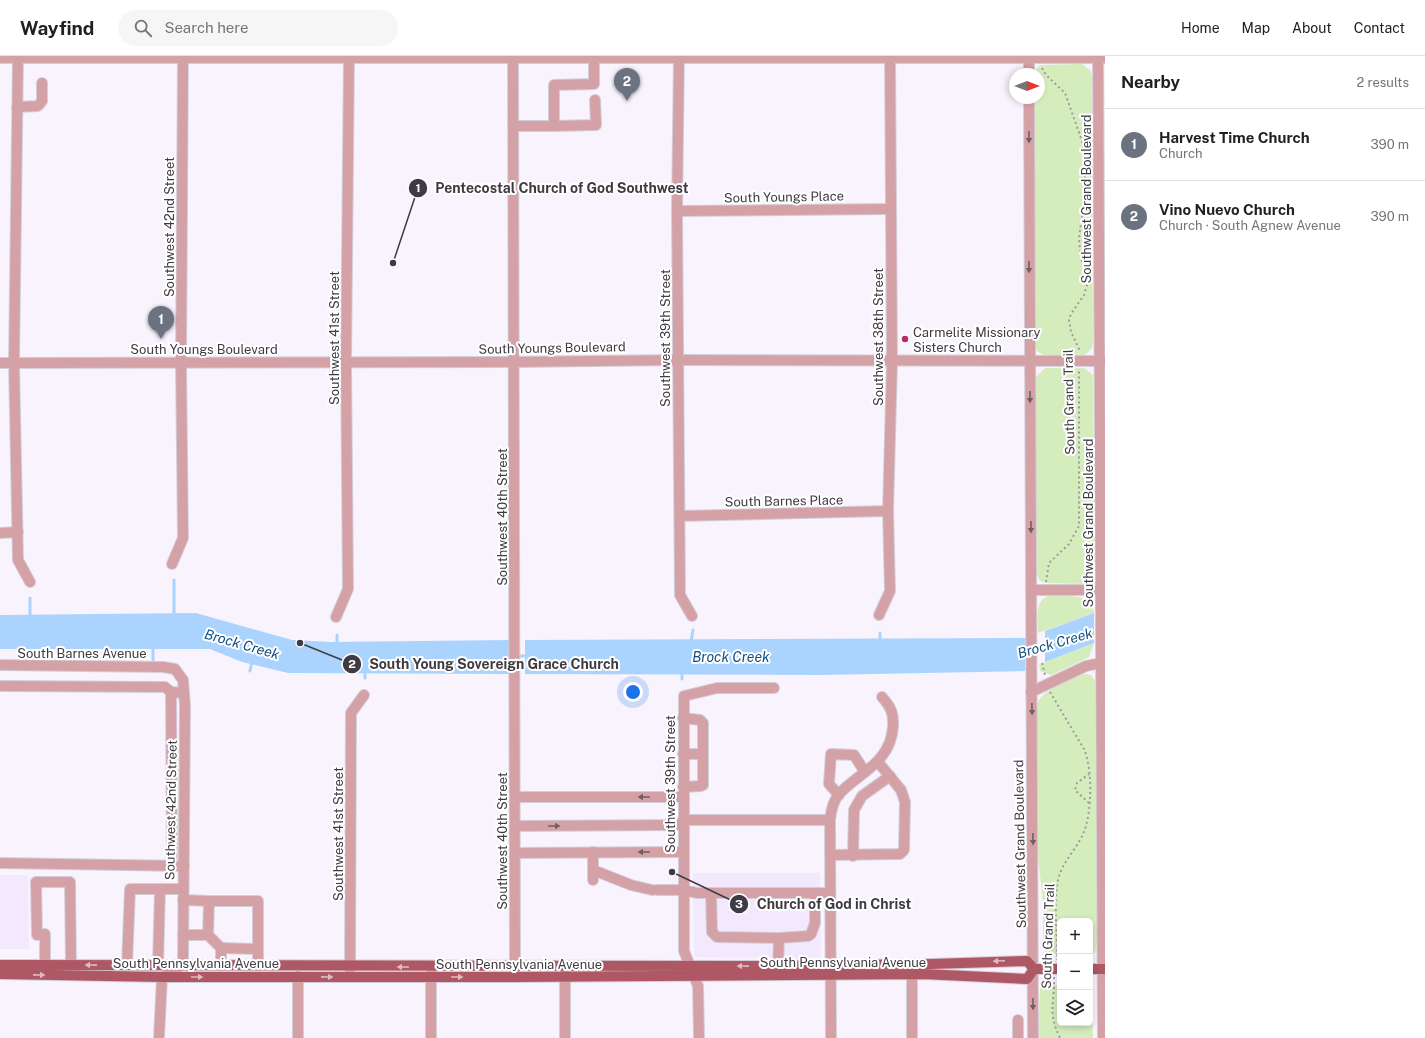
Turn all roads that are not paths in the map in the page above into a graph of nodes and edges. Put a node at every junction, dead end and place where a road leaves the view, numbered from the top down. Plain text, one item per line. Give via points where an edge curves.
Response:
1 (680, 56) edge
2 (890, 56) edge
3 (18, 57) edge
4 (100, 57) edge
5 (183, 57) edge
6 (349, 57) edge
7 (513, 57) edge
8 (594, 57) junction
9 (1029, 57) edge
10 (1101, 57) edge
11 (0, 58) edge
12 (1029, 68) edge
13 (42, 82) dead end
14 (595, 92) junction
15 (1029, 104) edge
16 (17, 107) junction
17 (514, 126) junction
18 (554, 126) junction
19 (890, 209) junction
20 (678, 211) junction
21 (678, 360) junction
22 (892, 361) junction
23 (1030, 361) junction
24 (1102, 361) edge
25 (181, 362) junction
26 (346, 362) junction
27 (514, 362) junction
28 (0, 363) edge
29 (14, 363) junction
30 (888, 511) junction
31 (680, 516) junction
32 (18, 532) junction
33 (0, 533) edge
34 (172, 564) dead end
35 (30, 582) dead end
36 (1031, 590) junction
37 (1103, 590) edge
38 (879, 615) dead end
39 (692, 616) dead end
40 (336, 617) dead end
41 (1103, 662) edge
42 (0, 665) edge
43 (163, 667) joint
44 (0, 686) edge
45 (774, 688) dead end
46 (171, 692) junction
47 (1032, 692) junction
48 (184, 693) junction
49 (364, 695) dead end
50 (882, 697) dead end
51 (683, 718) junction
52 (683, 754) junction
53 (703, 754) junction
54 (878, 762) junction
55 (865, 772) junction
56 (890, 776) junction
57 (683, 792) junction
58 (839, 795) junction
59 (515, 797) junction
60 (830, 820) junction
61 (683, 822) junction
62 (515, 826) junction
63 (593, 852) junction
64 (683, 852) junction
65 (515, 853) junction
66 (831, 855) junction
67 (853, 856) junction
68 (0, 863) edge
69 (172, 865) junction
70 (184, 866) junction
71 (160, 889) junction
72 (183, 889) junction
73 (683, 890) junction
74 (711, 893) junction
75 (815, 893) junction
76 (830, 893) junction
77 (183, 900) junction
78 (209, 901) junction
79 (1104, 924) edge
80 (183, 935) junction
81 (208, 935) junction
82 (779, 938) junction
83 (221, 948) junction
84 (258, 949) junction
85 (71, 964) junction
86 (0, 965) edge
87 (45, 965) junction
88 (127, 965) junction
89 (158, 965) junction
90 (183, 965) junction
91 (689, 965) junction
92 (221, 966) junction
93 (258, 966) junction
94 (778, 966) junction
95 (831, 969) junction
96 (912, 969) junction
97 (1034, 969) junction
98 (1057, 969) edge
99 (1093, 969) edge
100 (1104, 969) edge
101 (564, 971) junction
102 (350, 972) junction
103 (431, 972) junction
104 (515, 972) junction
105 (0, 974) edge
106 (298, 976) junction
107 (694, 976) junction
108 (162, 977) junction
109 (1104, 1000) edge
110 (1018, 1020) dead end
111 (1104, 1034) edge
112 (159, 1038) edge
113 (298, 1038) edge
114 (431, 1038) edge
115 (565, 1038) edge
116 (698, 1038) edge
117 (832, 1038) edge
118 (912, 1038) edge
119 (1018, 1038) edge
120 (1033, 1038) edge

1 - 2 street
1 - 8 street
1 - 20 street, Southwest 39th Street
2 - 9 street
2 - 19 street, Southwest 38th Street
3 - 4 street
3 - 11 street
3 - 16 street
4 - 5 street
5 - 6 street
5 - 25 street, Southwest 42nd Street
6 - 7 street
6 - 26 street, Southwest 41st Street
7 - 8 street
7 - 17 street, Southwest 40th Street
8 - 14 street
9 - 10 street
9 - 12 street
10 - 24 street, Southwest Grand Boulevard
13 - 16 street via 42,101 38,106
14 - 18 street via 596,125
14 - 18 street via 554,85
15 -> 23 street, Southwest Grand Boulevard
16 - 29 street
17 - 18 street
17 - 27 street, Southwest 40th Street
19 - 20 street, South Youngs Place
19 - 22 street, Southwest 38th Street
20 - 21 street, Southwest 39th Street
21 - 22 street, South Youngs Boulevard
21 - 27 street, South Youngs Boulevard
21 - 31 street, Southwest 39th Street
22 - 23 street, South Youngs Boulevard
22 - 30 street, Southwest 38th Street
23 - 24 street, South Youngs Boulevard
23 -> 36 street, Southwest Grand Boulevard
24 - 37 street, Southwest Grand Boulevard
25 - 26 street, South Youngs Boulevard
25 - 29 street, South Youngs Boulevard
25 - 34 street, Southwest 42nd Street via 183,538
26 - 27 street, South Youngs Boulevard
26 - 40 street, Southwest 41st Street via 348,589
27 - 59 street, Southwest 40th Street
28 - 29 street, South Youngs Boulevard
29 - 32 street
30 - 31 street, South Barnes Place
30 - 38 street, Southwest 38th Street via 890,591
31 - 39 street, Southwest 39th Street via 680,595
32 - 33 street
32 - 35 street via 18,560
36 - 37 street
36 - 47 street, Southwest Grand Boulevard
37 - 41 street, Southwest Grand Boulevard
41 - 47 street via 1086,666
41 - 79 street, Southwest Grand Boulevard
42 - 43 street, South Barnes Avenue
43 - 48 street, Southwest 42nd Street via 175,669 183,680
44 - 46 street via 165,687
45 - 51 street, Southwest 39th Street via 717,688 684,696
46 - 48 street
46 - 69 street
47 -> 97 street, Southwest Grand Boulevard
48 - 70 street, Southwest 42nd Street
49 - 102 street, Southwest 41st Street via 351,713
50 - 54 street via 891,707 892,736 888,750
51 - 52 street, Southwest 39th Street
51 - 53 street via 700,720 703,724
52 - 53 street
52 - 57 street, Southwest 39th Street
53 - 57 street via 703,785
54 - 55 street
54 - 56 street
55 - 58 street
55 - 58 street via 854,755 831,754 829,784
56 - 67 street via 862,796 854,810
56 - 67 street via 901,790 905,802 904,850 900,854
57 -> 59 street
57 - 61 street, Southwest 39th Street
58 - 60 street
59 - 62 street, Southwest 40th Street
60 - 61 street
60 - 66 street
62 -> 61 street
61 - 64 street, Southwest 39th Street
62 - 65 street, Southwest 40th Street
64 -> 63 street
63 - 65 street
63 - 73 street via 593,875 655,890
64 - 73 street, Southwest 39th Street
65 - 104 street, Southwest 40th Street
66 - 67 street
66 - 76 street
68 - 69 street
69 - 70 street
70 - 72 street, Southwest 42nd Street
71 - 72 street
71 - 88 street via 130,889
71 - 89 street
72 - 77 street, Southwest 42nd Street
73 - 74 street via 697,894
73 - 91 street, Southwest 39th Street via 684,951
74 - 75 street
74 - 82 street via 712,932 717,937
75 - 76 street
75 - 82 street via 815,922 811,934
76 - 95 street
77 - 78 street
77 - 80 street, Southwest 42nd Street
78 - 81 street
78 - 84 street via 258,901
79 - 100 street, Southwest Grand Boulevard
80 - 81 street
80 - 90 street, Southwest 42nd Street
81 - 83 street
82 - 94 street
83 - 84 street
83 - 92 street
84 - 93 street
85 - 87 main road, South Pennsylvania Avenue
85 - 87 street via 70,882 36,882 37,935 45,934
88 -> 85 main road, South Pennsylvania Avenue
86 - 87 main road, South Pennsylvania Avenue
88 - 89 main road, South Pennsylvania Avenue
89 - 90 main road, South Pennsylvania Avenue
90 - 92 main road, South Pennsylvania Avenue
90 - 108 street
94 -> 91 main road, South Pennsylvania Avenue
91 - 101 main road, South Pennsylvania Avenue
91 - 107 street, Southwest 39th Street
92 - 93 main road, South Pennsylvania Avenue
93 - 102 main road, South Pennsylvania Avenue
94 - 95 main road, South Pennsylvania Avenue
95 - 96 main road, South Pennsylvania Avenue
95 - 107 main road, South Pennsylvania Avenue
95 - 117 street
97 -> 96 main road, South Pennsylvania Avenue via 1027,961
96 - 97 main road, South Pennsylvania Avenue via 1027,979
96 - 118 street
97 - 98 main road, South Pennsylvania Avenue
97 -> 120 street, Southwest Grand Boulevard
99 - 100 main road
100 - 109 street, Southwest Grand Boulevard
101 - 104 main road, South Pennsylvania Avenue
101 - 107 main road, South Pennsylvania Avenue
101 - 115 street
102 - 103 main road, South Pennsylvania Avenue
106 -> 102 main road, South Pennsylvania Avenue
103 - 104 main road, South Pennsylvania Avenue
103 - 114 street
105 -> 108 main road, South Pennsylvania Avenue
108 -> 106 main road, South Pennsylvania Avenue
106 - 113 street
107 - 116 street, Southwest 39th Street via 698,986
108 - 112 street
109 - 111 street, Southwest Grand Boulevard
110 - 119 street

